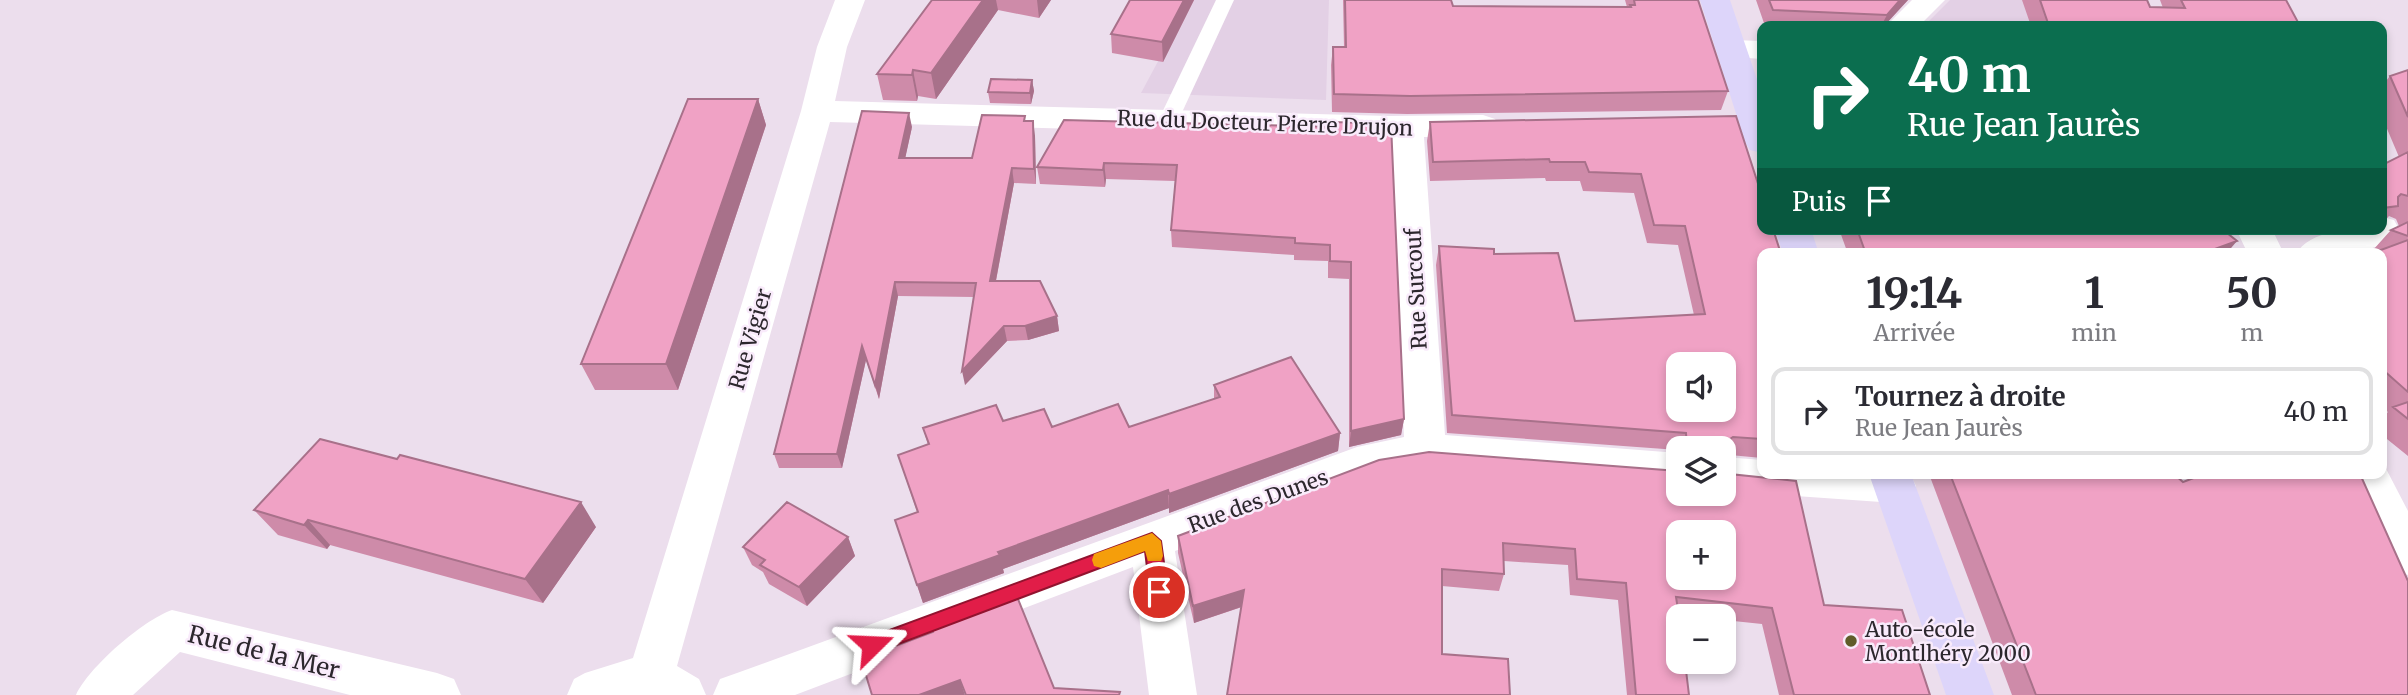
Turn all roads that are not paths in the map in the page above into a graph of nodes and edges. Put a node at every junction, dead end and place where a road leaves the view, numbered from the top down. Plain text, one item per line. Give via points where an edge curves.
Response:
1 (850, 0) edge
2 (1225, 0) edge
3 (1715, 0) edge
4 (1930, 0) edge
5 (1907, 21) edge
6 (1731, 49) junction
7 (1757, 50) edge
8 (817, 111) junction
9 (1168, 121) junction
10 (1518, 125) edge
11 (1407, 128) junction
12 (1748, 128) edge
13 (2408, 219) edge
14 (2387, 227) edge
15 (2365, 235) edge
16 (2330, 248) edge
17 (1425, 450) junction
18 (1666, 469) edge
19 (1736, 474) edge
20 (1757, 475) edge
21 (1865, 479) edge
22 (2372, 479) edge
23 (1893, 480) edge
24 (1152, 541) junction
25 (2408, 556) edge
26 (666, 687) edge
27 (100, 695) edge
28 (437, 695) edge
29 (591, 695) edge
30 (737, 695) edge
31 (1173, 695) edge
32 (1970, 695) edge

1 - 8 street, Rue Vigier via 832,47
2 - 9 lane
3 - 6 main road
4 - 5 street
6 - 7 street
6 - 12 main road
8 - 9 street, Rue du Docteur Pierre Drujon
8 - 26 street, Rue Vigier
9 - 11 street, Rue du Docteur Pierre Drujon
10 - 11 street, Rue du Docteur Pierre Drujon
11 - 17 street, Rue Surcouf
13 - 14 street
15 - 16 street
17 - 18 street, Rue des Dunes
17 - 24 street, Rue des Dunes via 1372,459
19 - 20 street
21 - 23 street
22 - 25 street
23 - 32 main road
24 - 30 street, Rue des Dunes
24 - 31 street
26 - 29 street via 621,681
27 - 28 street, Rue de la Mer via 172,630

